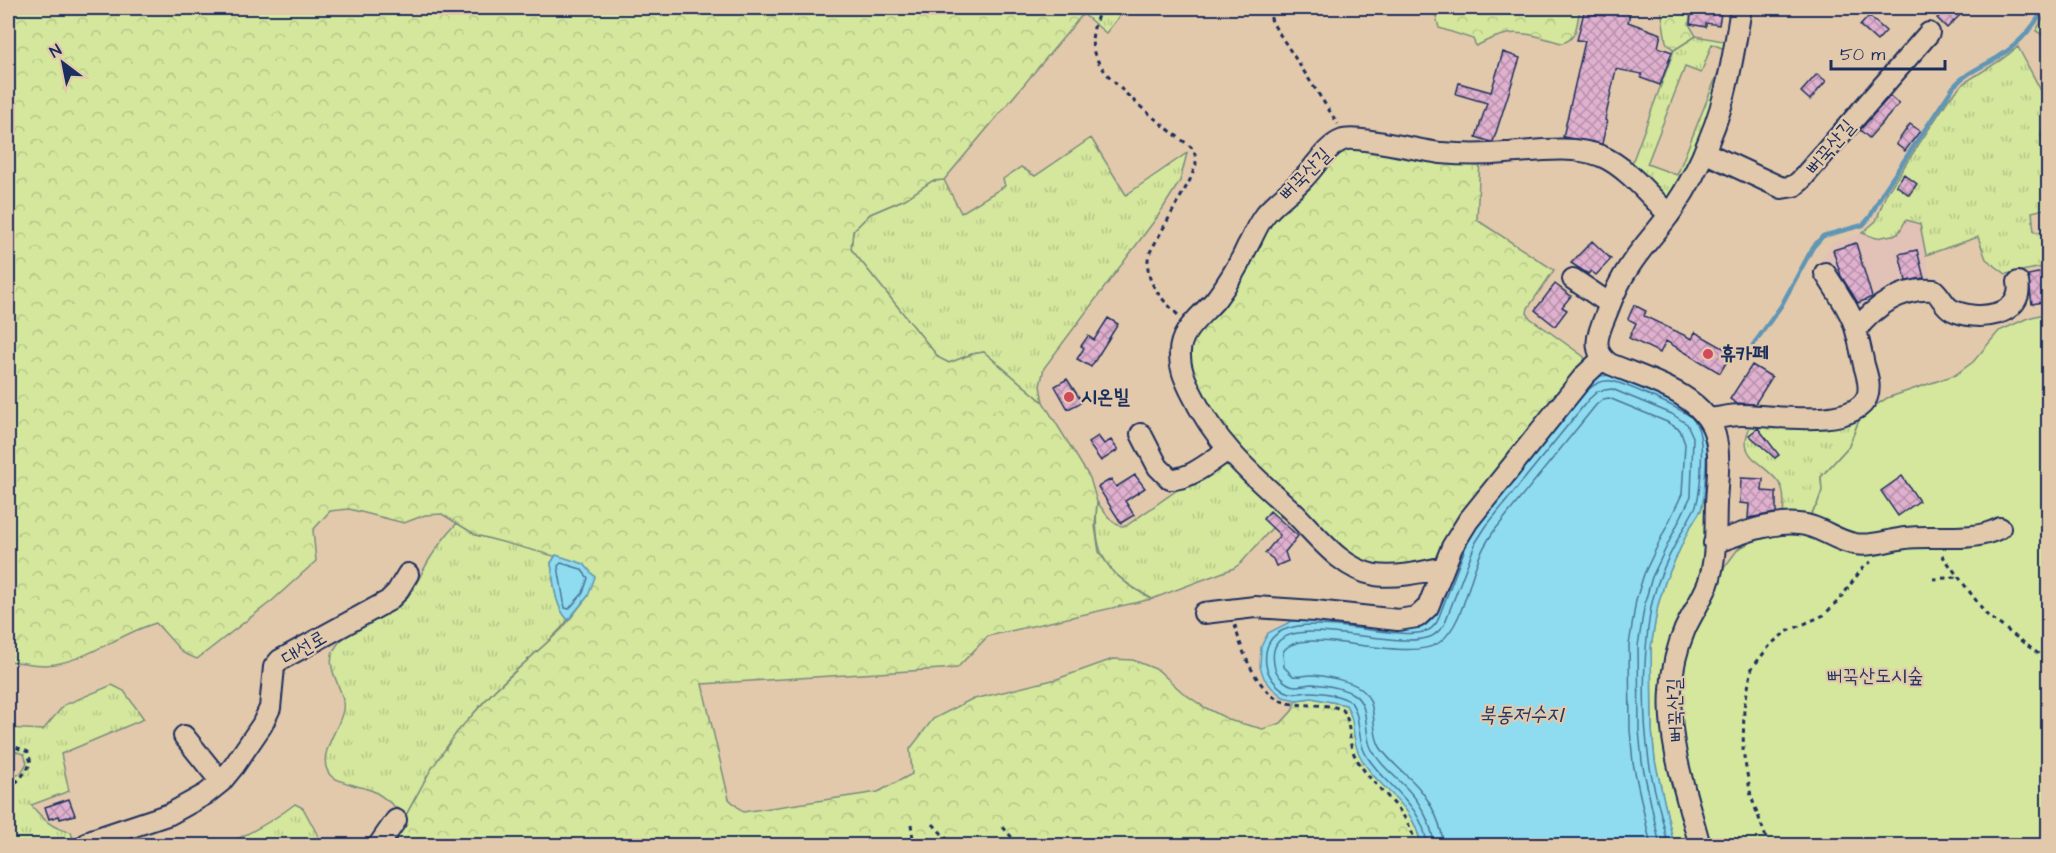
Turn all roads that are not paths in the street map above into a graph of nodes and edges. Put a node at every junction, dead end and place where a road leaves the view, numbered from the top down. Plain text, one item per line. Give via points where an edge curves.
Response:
1 (1741, 8) edge
2 (1929, 33) dead end
3 (1704, 152) junction
4 (1669, 215) junction
5 (1825, 273) dead end
6 (1573, 279) dead end
7 (2018, 282) dead end
8 (1610, 304) junction
9 (1856, 330) junction
10 (1602, 358) junction
11 (1709, 419) junction
12 (1141, 434) dead end
13 (1228, 450) junction
14 (2000, 528) dead end
15 (1714, 543) junction
16 (1444, 567) junction
17 (408, 574) dead end
18 (1204, 613) dead end
19 (184, 736) dead end
20 (221, 782) junction
21 (396, 820) dead end
22 (84, 846) edge
23 (378, 846) edge
24 (1700, 846) edge

1 - 3 street via 1725,92
2 - 3 street, 뻐꾹산길 via 1794,186 1782,188
3 - 4 street
4 - 8 street via 1629,266
4 - 13 street, 뻐꾹산길 via 1616,165 1584,152 1560,149 1452,153 1345,139 1334,145 1263,218 1228,281 1182,340 1182,372 1214,433
5 - 9 street
6 - 8 street
7 - 9 street via 2016,303 2000,313 1959,312 1951,309 1934,290 1924,289 1886,302
8 - 10 street via 1598,331
9 - 11 street via 1868,383 1867,399 1860,406 1815,418 1742,415
10 - 11 street via 1687,398
10 - 16 street via 1468,521
11 - 15 street, 뻐꾹산길 via 1718,453
12 - 13 street via 1158,467 1170,478 1185,476
13 - 16 street, 뻐꾹산길 via 1325,544 1358,569 1388,576
14 - 15 street via 1982,535 1913,537 1866,545 1844,541 1816,528 1790,524
15 - 24 street, 뻐꾹산길 via 1708,584 1685,630 1670,692 1677,762
16 - 18 street via 1424,613 1408,620 1256,607
17 - 20 street, 대선로 via 388,601 280,660 274,667 270,708
19 - 20 street
20 - 22 street, 대선로 via 170,814
21 - 23 street

